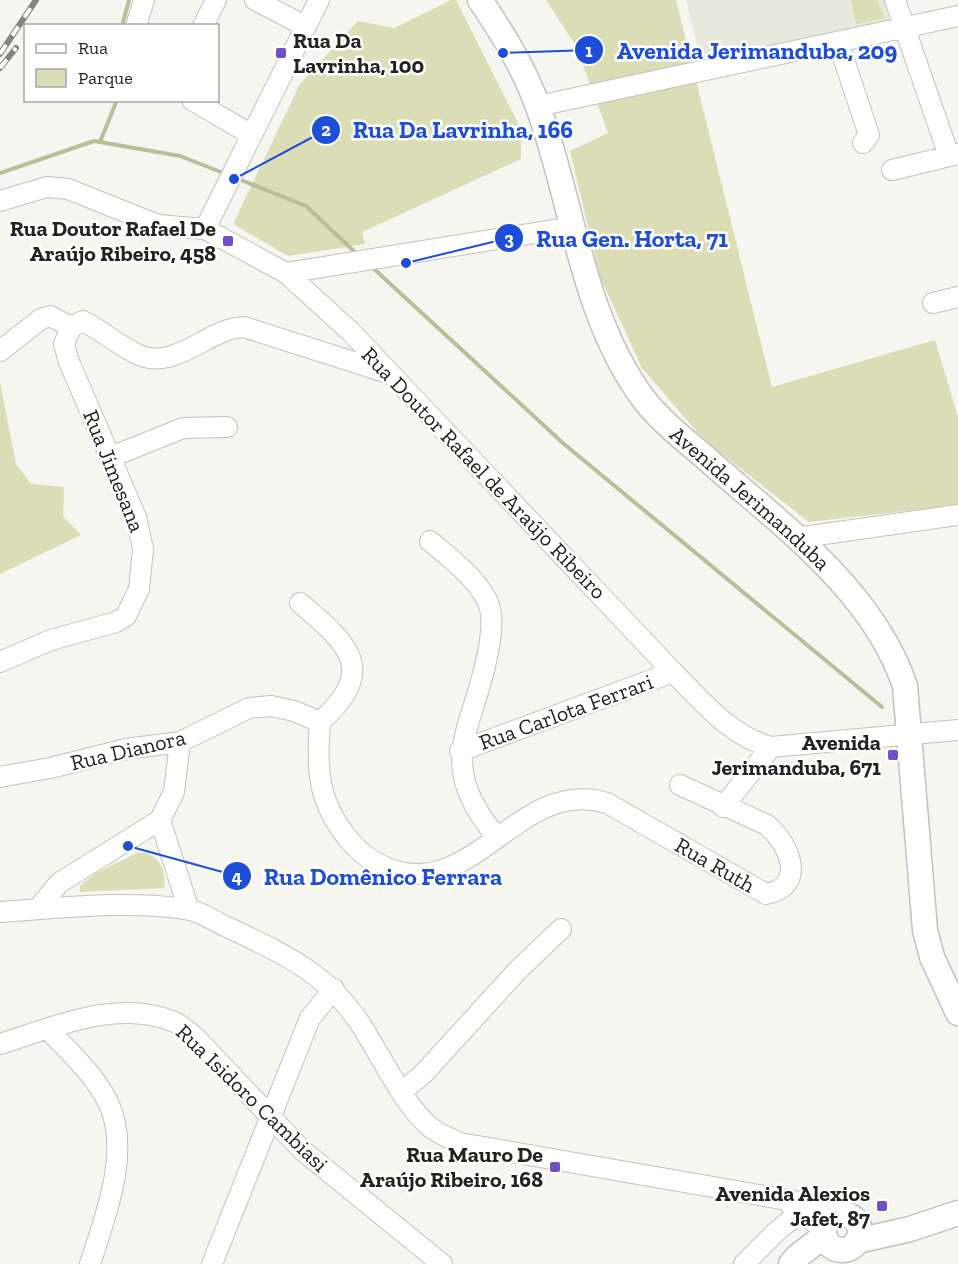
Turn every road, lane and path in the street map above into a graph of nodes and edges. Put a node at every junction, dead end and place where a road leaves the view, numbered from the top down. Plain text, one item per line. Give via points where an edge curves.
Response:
1 (144, 0) edge
2 (216, 0) edge
3 (255, 0) edge
4 (319, 0) edge
5 (480, 0) edge
6 (895, 0) edge
7 (958, 16) edge
8 (137, 24) edge
9 (204, 24) edge
10 (305, 26) junction
11 (905, 28) junction
12 (838, 42) junction
13 (195, 102) edge
14 (538, 106) junction
15 (252, 135) junction
16 (863, 143) dead end
17 (954, 155) edge
18 (892, 170) dead end
19 (0, 201) edge
20 (572, 227) junction
21 (205, 229) junction
22 (286, 273) junction
23 (958, 297) edge
24 (933, 303) dead end
25 (70, 327) junction
26 (0, 351) edge
27 (390, 373) junction
28 (227, 427) dead end
29 (111, 457) junction
30 (958, 515) edge
31 (796, 538) junction
32 (430, 541) dead end
33 (300, 603) dead end
34 (0, 662) edge
35 (672, 672) junction
36 (321, 722) junction
37 (958, 730) edge
38 (909, 734) junction
39 (180, 742) junction
40 (771, 747) junction
41 (460, 751) junction
42 (0, 777) edge
43 (680, 785) dead end
44 (723, 807) junction
45 (160, 820) junction
46 (496, 836) junction
47 (38, 909) junction
48 (189, 910) junction
49 (0, 912) edge
50 (561, 929) dead end
51 (334, 989) junction
52 (958, 1013) edge
53 (48, 1029) junction
54 (0, 1044) edge
55 (403, 1091) junction
56 (271, 1119) junction
57 (806, 1208) junction
58 (958, 1213) edge
59 (839, 1231) junction
60 (796, 1262) edge
61 (90, 1264) edge
62 (212, 1264) edge
63 (441, 1264) edge
64 (744, 1264) edge

1 - 8 street
2 - 9 street
3 - 10 street
4 - 10 street
5 - 14 main road, Avenida Jerimanduba via 520,64
6 - 11 street
7 - 11 street
10 - 15 street
11 - 12 street
11 - 17 street
12 - 14 street
12 - 16 street via 868,132
13 - 15 street
14 - 20 main road, Avenida Jerimanduba
15 - 21 street
17 - 18 street
19 - 21 street, Rua Doutor Rafael de Araújo Ribeiro via 47,187 68,189 158,225
20 - 22 street
20 - 31 main road, Avenida Jerimanduba via 597,308 642,397
21 - 22 street, Rua Doutor Rafael de Araújo Ribeiro
22 - 27 street, Rua Doutor Rafael de Araújo Ribeiro
23 - 24 street
25 - 26 street via 50,316
25 - 27 street via 83,321 140,355 156,359 244,327
25 - 29 street, Rua Jimesana via 64,344 69,362
27 - 35 street, Rua Doutor Rafael de Araújo Ribeiro
28 - 29 street via 183,428
29 - 34 street, Rua Jimesana via 136,517 143,549 139,589 126,616 43,643
30 - 31 street
31 - 38 main road, Avenida Jerimanduba via 864,609 884,636 905,686
32 - 41 street via 473,580 490,609 487,663
33 - 36 street via 338,634 350,653 353,671 348,691
35 - 40 street, Rua Doutor Rafael de Araújo Ribeiro via 738,734
35 - 41 street, Rua Carlota Ferrari
36 - 39 street, Rua Dianora via 271,706 249,708
36 - 46 street via 317,756 320,786 337,825 355,847 376,863 400,873 450,868
37 - 38 street, Rua Doutor Rafael de Araújo Ribeiro
38 - 40 street, Rua Doutor Rafael de Araújo Ribeiro
38 - 52 main road, Avenida Jerimanduba via 926,930 932,957
39 - 42 street, Rua Dianora via 126,749
39 - 45 street via 174,792
40 - 44 street
41 - 46 street via 466,788
43 - 44 street, Rua Ruth
44 - 46 street, Rua Ruth via 767,825 777,834 789,857 791,872 788,883 778,892 766,894 748,886 619,810 595,800 572,798 516,822
45 - 47 street via 58,883
45 - 48 street
47 - 48 street via 154,906
47 - 49 street
48 - 51 street via 283,955
50 - 55 street
51 - 55 street
51 - 56 street via 310,1018
53 - 54 street, Rua Isidoro Cambiasi
53 - 56 street, Rua Isidoro Cambiasi via 84,1018 133,1011 175,1022 195,1037
53 - 61 street via 105,1097 114,1114 118,1136 119,1156
55 - 57 street via 427,1125 460,1143 778,1198
56 - 62 street
56 - 63 street, Rua Isidoro Cambiasi via 311,1158
57 - 59 street
57 - 64 street
58 - 59 main road via 921,1224
59 - 60 main road

